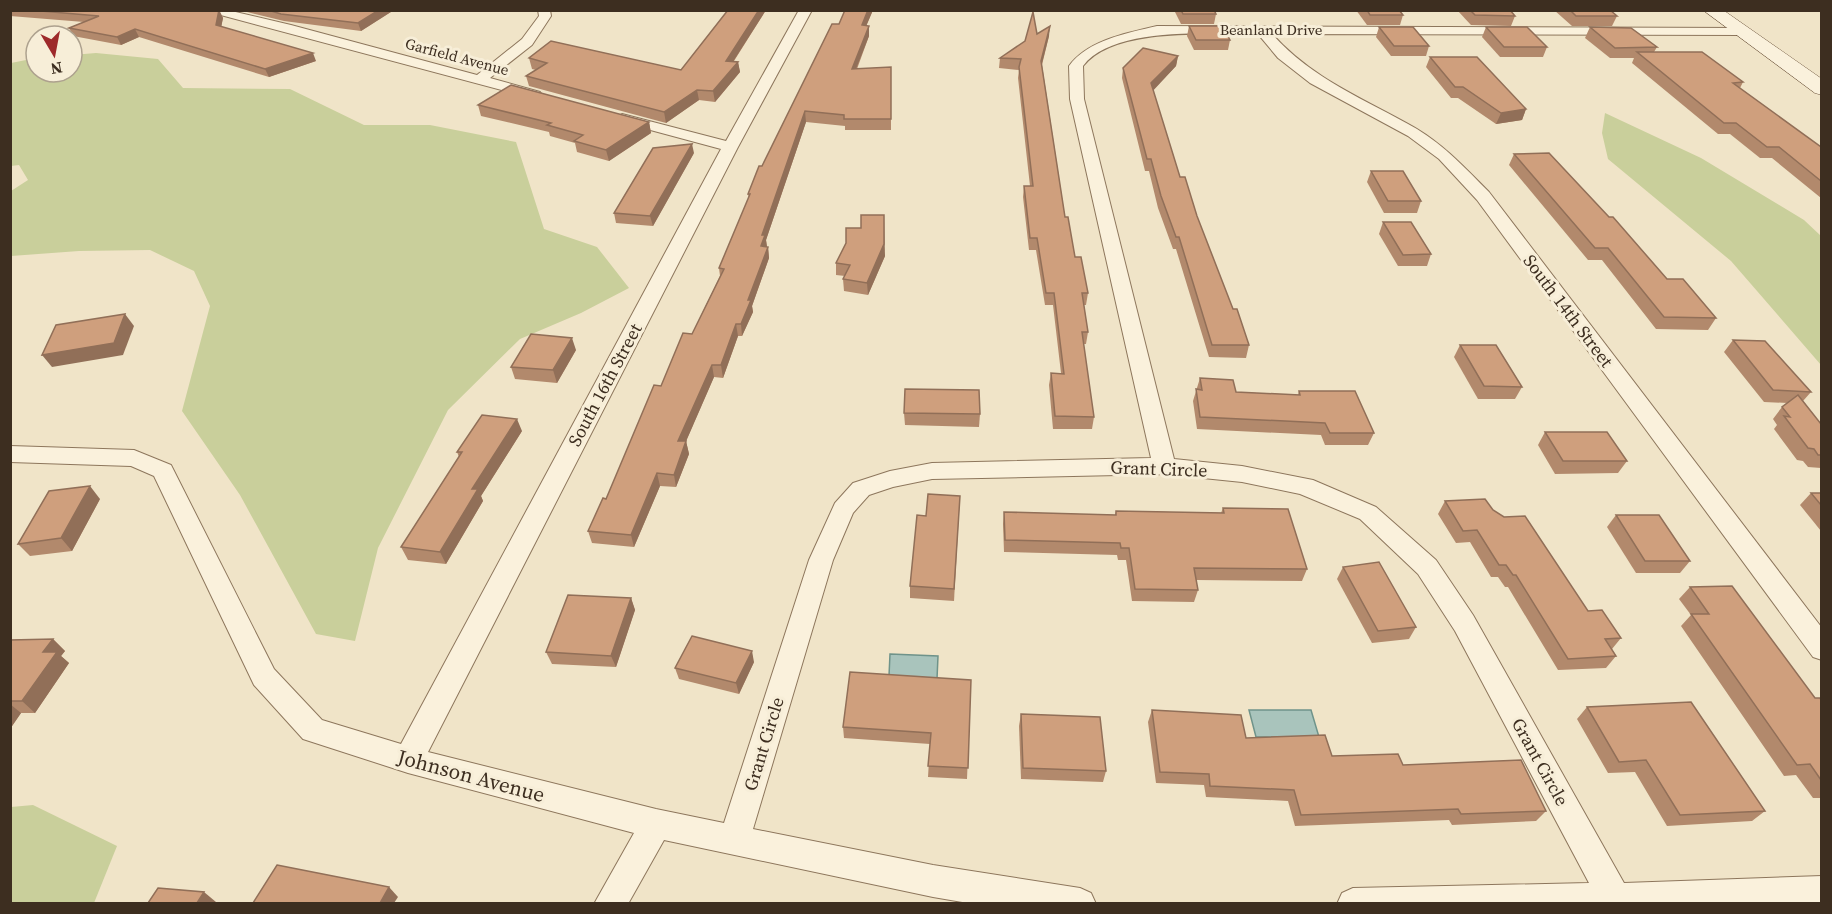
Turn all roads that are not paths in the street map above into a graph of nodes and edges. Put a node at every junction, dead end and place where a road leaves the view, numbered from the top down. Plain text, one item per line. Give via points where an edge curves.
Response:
1 (208, 10) edge
2 (544, 10) edge
3 (806, 10) edge
4 (1711, 10) edge
5 (1261, 30) junction
6 (1742, 32) junction
7 (479, 80) junction
8 (1821, 89) edge
9 (549, 99) edge
10 (608, 114) edge
11 (730, 147) junction
12 (10, 454) edge
13 (1164, 466) junction
14 (1821, 649) edge
15 (408, 760) junction
16 (656, 824) junction
17 (734, 841) junction
18 (1821, 892) edge
19 (1616, 899) junction
20 (610, 903) edge
21 (1080, 903) edge
22 (1353, 903) edge

1 - 7 street, Garfield Avenue
2 - 7 street via 545,16 527,42
3 - 11 street, South 16th Street
4 - 6 street
5 - 6 street, Beanland Drive
5 - 13 street, Beanland Drive via 1157,30 1108,44 1082,59 1076,69 1077,99
5 - 14 street, South 14th Street via 1283,55 1315,80 1413,133 1446,156 1483,196
6 - 8 street
7 - 9 street, Garfield Avenue
10 - 11 street
11 - 15 street, South 16th Street
12 - 15 street, Johnson Avenue via 134,458 163,471 264,677 313,730
13 - 17 street, Grant Circle via 932,471 861,489 843,508 822,560
13 - 19 street, Grant Circle via 1242,474 1305,486 1368,513 1427,567 1464,623
15 - 16 street, Johnson Avenue
16 - 17 street, Johnson Avenue
16 - 20 street
17 - 21 street, Johnson Avenue via 933,881
18 - 19 street
19 - 22 street

